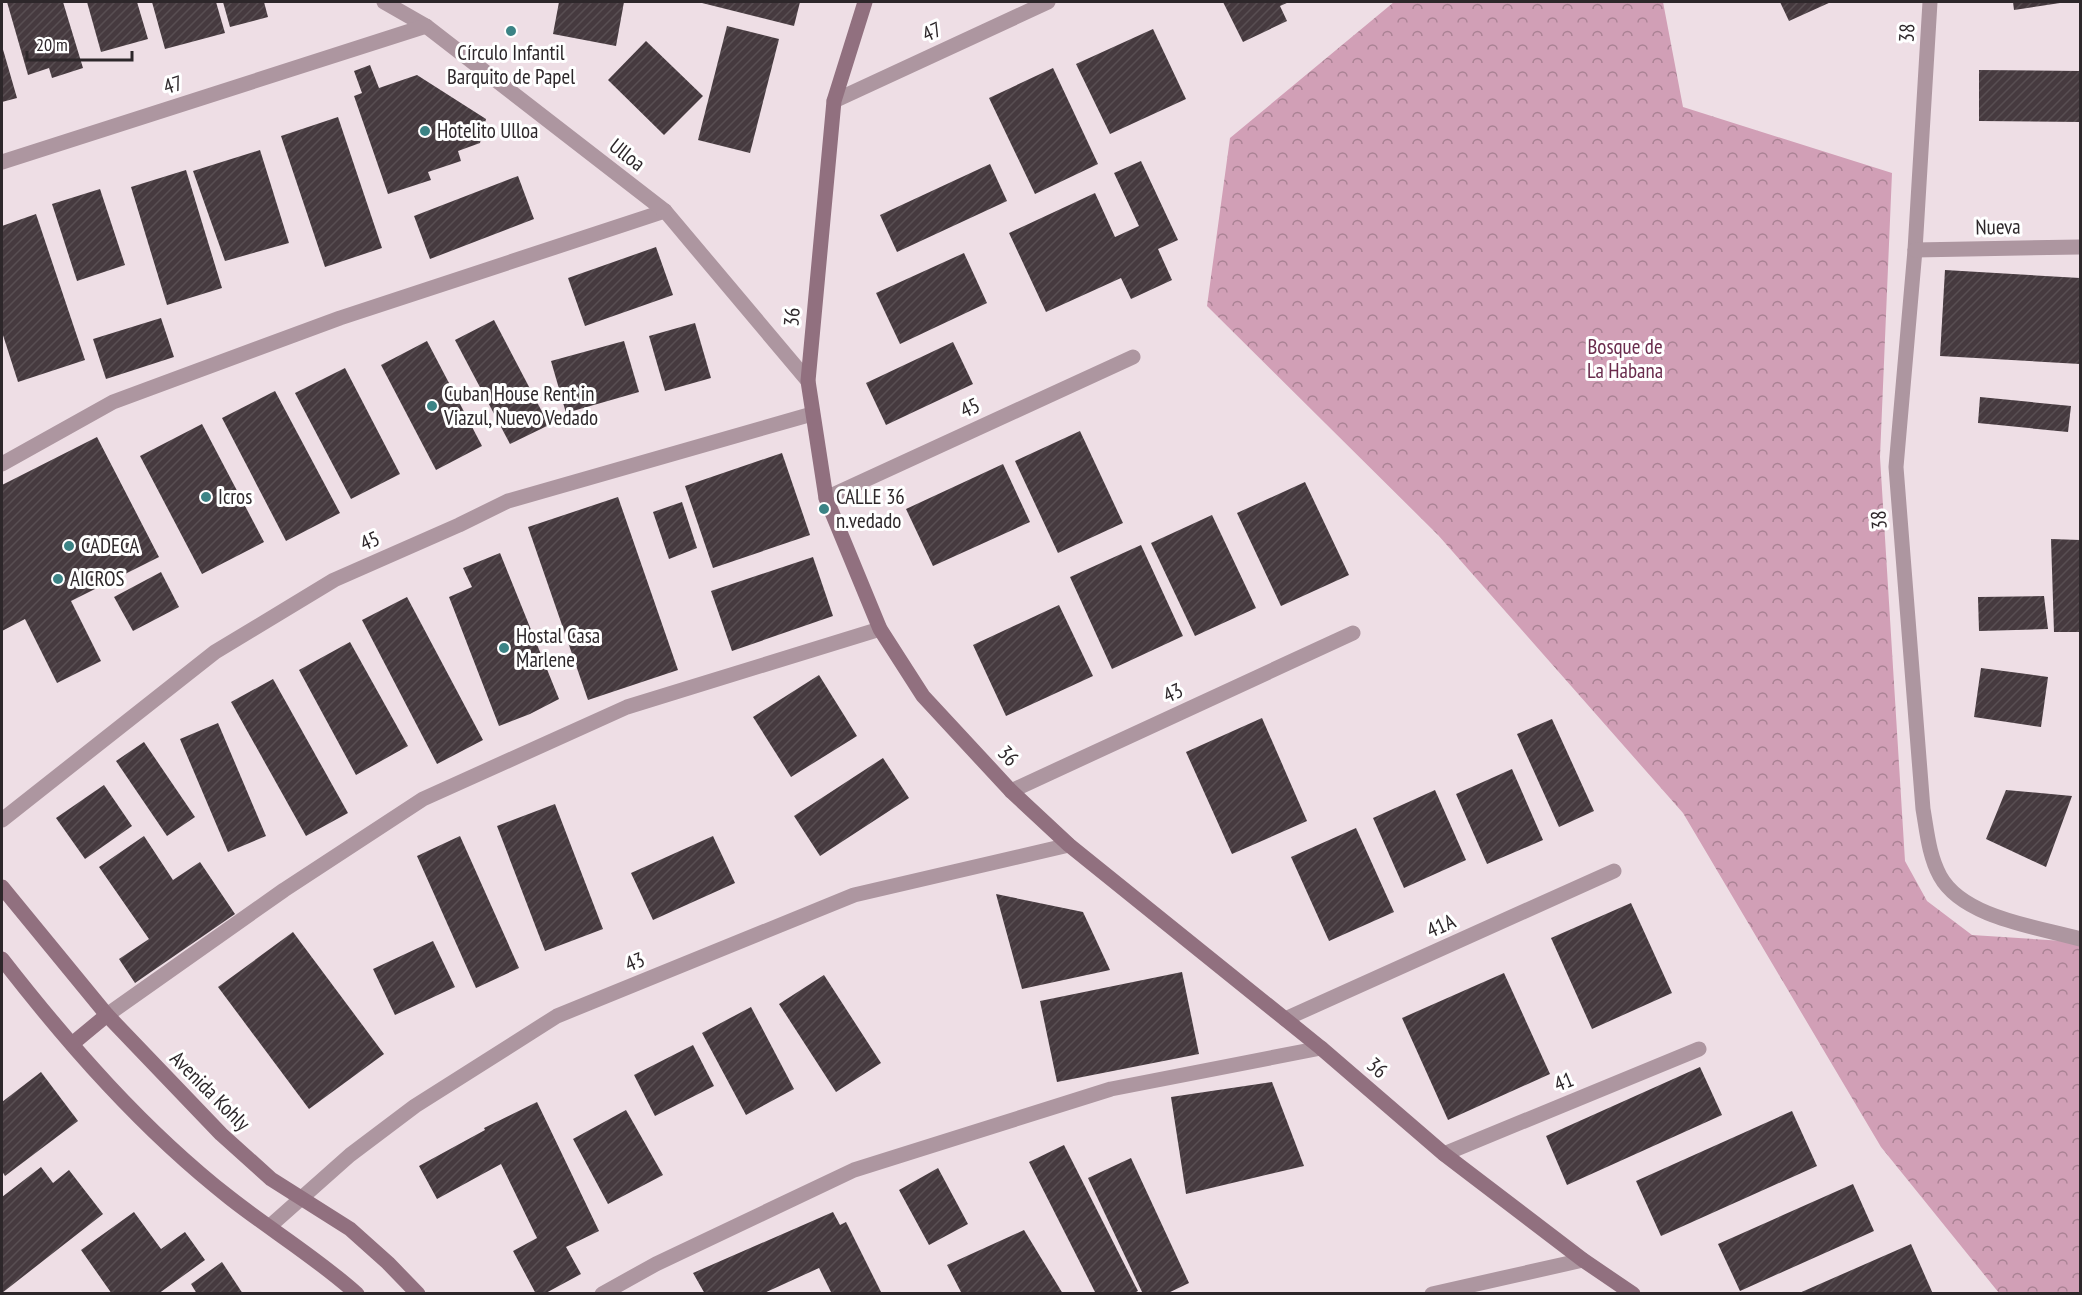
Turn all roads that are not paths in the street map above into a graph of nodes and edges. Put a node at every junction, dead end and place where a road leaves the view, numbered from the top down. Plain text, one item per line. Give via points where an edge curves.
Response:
1 (384, 2) edge
2 (865, 2) edge
3 (1048, 2) edge
4 (1930, 2) edge
5 (426, 26) junction
6 (834, 101) junction
7 (2, 162) edge
8 (665, 211) junction
9 (2080, 247) edge
10 (1915, 250) junction
11 (1132, 357) dead end
12 (807, 381) junction
13 (812, 414) junction
14 (2, 464) edge
15 (826, 498) junction
16 (880, 629) junction
17 (1353, 633) dead end
18 (1011, 791) junction
19 (2, 820) edge
20 (1069, 845) junction
21 (1614, 871) dead end
22 (2, 887) edge
23 (2080, 939) edge
24 (2, 959) edge
25 (107, 1015) junction
26 (1285, 1019) junction
27 (72, 1044) junction
28 (1321, 1048) junction
29 (1699, 1049) dead end
30 (1444, 1154) junction
31 (300, 1198) junction
32 (270, 1226) junction
33 (1583, 1260) junction
34 (357, 1293) edge
35 (418, 1293) edge
36 (602, 1293) edge
37 (1432, 1293) edge
38 (1633, 1293) edge

1 - 5 street, Ulloa
2 - 6 street, 36
3 - 6 street, 47
4 - 10 street, 38
5 - 7 street, 47
5 - 8 street, Ulloa
6 - 12 street, 36
8 - 12 street, Ulloa
8 - 14 street via 340,318 113,402
9 - 10 street, Nueva
10 - 23 street, 38 via 1896,467 1929,849 1941,878 1961,899 1991,915
11 - 15 street, 45
12 - 13 street, 36
13 - 15 street, 36
13 - 19 street, 45 via 508,501 334,580 215,652
15 - 16 street, 36
16 - 18 street, 36 via 923,696
16 - 25 street via 627,707 423,799 284,890
17 - 18 street, 43
18 - 20 street, 36
20 - 26 street, 36
20 - 31 street, 43 via 854,895 557,1016 415,1106
21 - 26 street, 41A
22 - 25 street, Avenida Kohly
24 - 27 street
25 - 27 street
25 - 31 street, Avenida Kohly via 221,1134
26 - 28 street, 36
27 - 32 street via 177,1153
28 - 30 street, 36
28 - 36 street via 1111,1089 854,1170
29 - 30 street, 41
30 - 33 street, 36
31 - 32 street, 43
31 - 35 street, Avenida Kohly via 350,1230
32 - 34 street
33 - 37 street
33 - 38 street, 36

